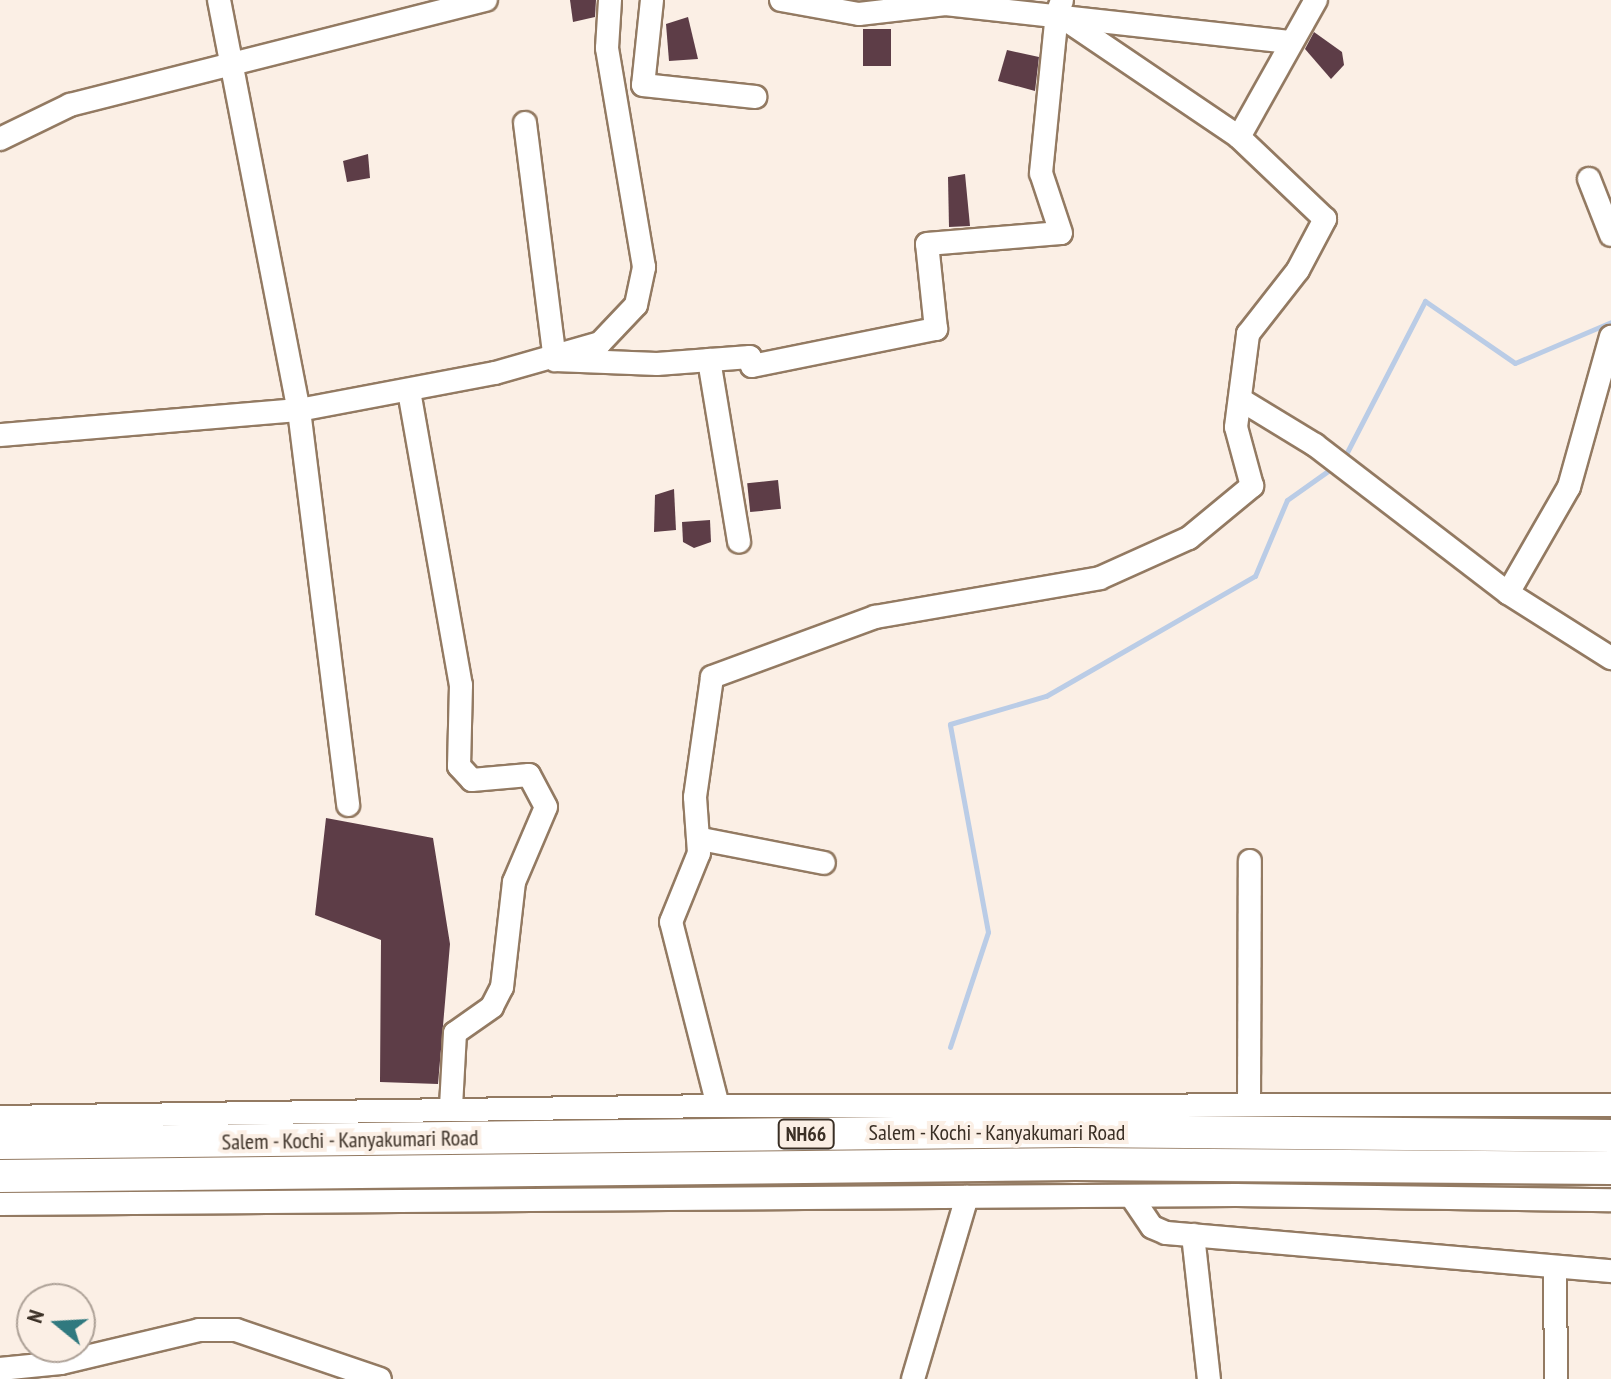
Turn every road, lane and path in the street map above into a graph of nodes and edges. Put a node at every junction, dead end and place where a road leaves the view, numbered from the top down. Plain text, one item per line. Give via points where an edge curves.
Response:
1 (219, 0) edge
2 (610, 0) edge
3 (652, 0) edge
4 (781, 0) edge
5 (1316, 0) edge
6 (480, 1) edge
7 (1059, 7) edge
8 (1290, 42) junction
9 (231, 65) junction
10 (755, 97) dead end
11 (525, 123) dead end
12 (1239, 137) junction
13 (0, 139) edge
14 (1589, 179) dead end
15 (1611, 235) edge
16 (1611, 337) edge
17 (555, 360) junction
18 (709, 360) junction
19 (409, 391) junction
20 (1243, 401) junction
21 (299, 410) junction
22 (0, 435) edge
23 (739, 542) dead end
24 (1508, 593) junction
25 (1611, 658) edge
26 (348, 805) dead end
27 (701, 839) junction
28 (1250, 861) dead end
29 (824, 863) dead end
30 (1249, 1102) junction
31 (1611, 1105) edge
32 (718, 1106) junction
33 (451, 1108) junction
34 (0, 1117) edge
35 (1611, 1136) edge
36 (0, 1143) edge
37 (1611, 1168) edge
38 (0, 1176) edge
39 (1131, 1196) junction
40 (967, 1197) junction
41 (1611, 1200) edge
42 (0, 1204) edge
43 (1193, 1235) junction
44 (1555, 1269) junction
45 (1611, 1271) edge
46 (0, 1369) edge
47 (380, 1379) edge
48 (913, 1379) edge
49 (1209, 1379) edge
50 (1556, 1379) edge

1 - 9 street
2 - 17 street via 607,48 641,233 641,288 616,331
3 - 10 street via 643,85
4 - 7 street via 859,14 945,4
5 - 8 street
6 - 9 street
7 - 8 street
7 - 12 street
7 - 18 street via 1041,173 1061,233 927,244 936,329 752,366 750,357
8 - 12 street
9 - 13 street via 70,105
9 - 21 street
11 - 17 street
12 - 20 street via 1325,219 1298,270 1248,334
14 - 15 street
16 - 24 street via 1569,487
17 - 18 street
17 - 19 street
18 - 23 street
19 - 21 street
19 - 33 street via 456,644 459,766 472,780 529,775 546,807 514,882 502,987 492,1007 455,1033
20 - 24 street via 1315,445
20 - 27 street via 1237,437 1252,486 1222,515 1153,557 1059,588 875,617 719,670 709,685 695,797
21 - 22 street
21 - 26 street
24 - 25 street
27 - 29 street
27 - 32 street via 674,910 672,936
28 - 30 street via 1255,1023
30 - 31 street
30 - 32 street
32 - 33 street
33 - 34 street
35 - 36 highway, Salem - Kochi - Kanyakumari Road / NH66 via 1075,1131
37 - 38 highway, Salem - Kochi - Kanyakumari Road / NH66 via 1075,1164
39 - 40 street
39 - 41 street
39 - 43 street via 1152,1227
40 - 42 street
40 - 48 street
43 - 44 street
43 - 49 street
44 - 45 street
44 - 50 street
46 - 47 street via 61,1363 199,1330 236,1330

